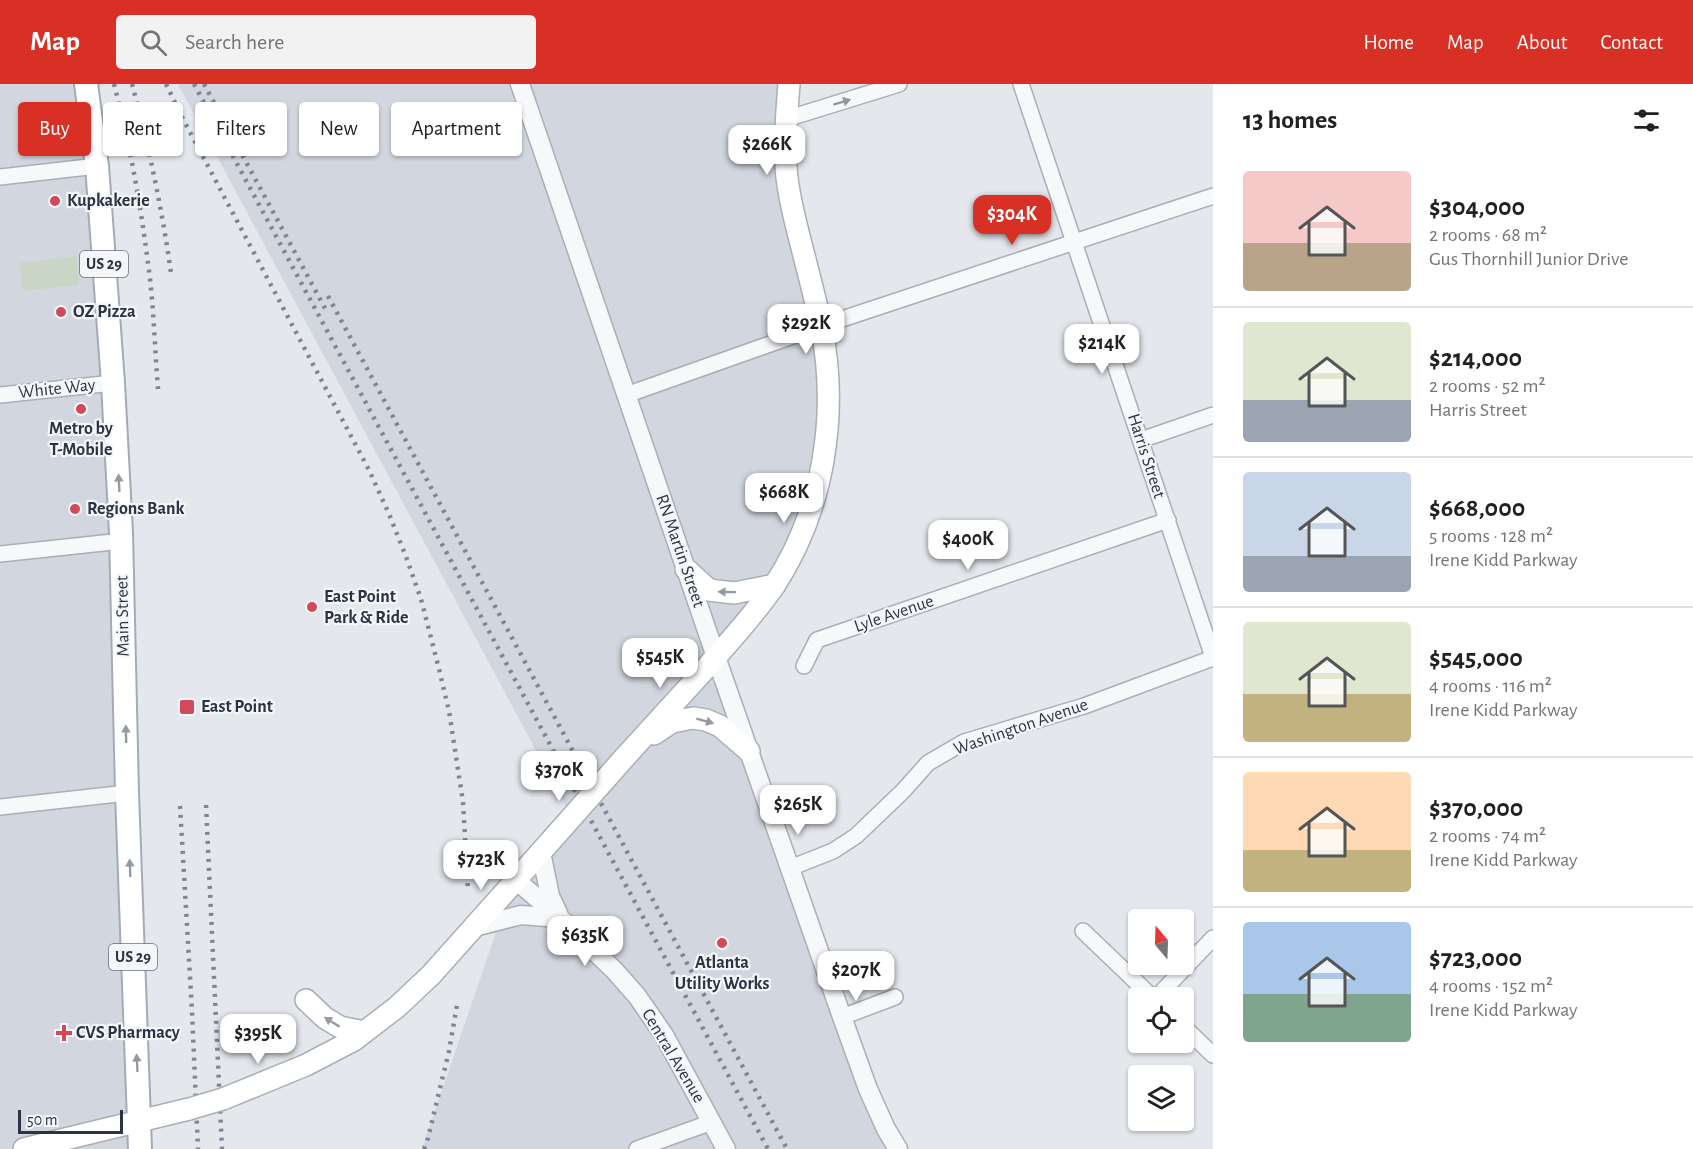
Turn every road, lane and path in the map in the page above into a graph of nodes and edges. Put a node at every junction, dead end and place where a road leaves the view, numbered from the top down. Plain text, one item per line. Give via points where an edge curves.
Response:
1 (86, 84) edge
2 (520, 84) edge
3 (789, 84) edge
4 (899, 84) edge
5 (1021, 84) edge
6 (786, 119) junction
7 (97, 166) junction
8 (0, 177) edge
9 (1213, 196) edge
10 (1074, 242) junction
11 (821, 326) junction
12 (113, 383) junction
13 (0, 395) edge
14 (626, 395) junction
15 (1213, 415) edge
16 (1141, 440) junction
17 (1168, 520) junction
18 (122, 542) junction
19 (0, 554) edge
20 (686, 569) junction
21 (775, 585) junction
22 (716, 657) junction
23 (1213, 657) edge
24 (804, 666) dead end
25 (749, 751) junction
26 (629, 752) junction
27 (127, 793) junction
28 (0, 807) edge
29 (541, 852) junction
30 (790, 868) junction
31 (516, 880) junction
32 (560, 918) junction
33 (474, 927) junction
34 (1083, 931) dead end
35 (1213, 938) edge
36 (1143, 987) edge
37 (1166, 987) edge
38 (895, 997) dead end
39 (306, 1000) dead end
40 (842, 1017) junction
41 (364, 1032) junction
42 (1194, 1037) edge
43 (1213, 1055) edge
44 (139, 1121) junction
45 (712, 1122) junction
46 (24, 1149) edge
47 (140, 1149) edge
48 (637, 1149) edge
49 (726, 1149) edge
50 (898, 1149) edge

1 - 7 main road, Main Street / US 29
2 - 14 street, RN Martin Street
3 - 6 main road
6 -> 4 street
5 - 10 street, Harris Street
6 - 11 main road via 790,199
7 - 8 street
7 - 12 main road, Main Street / US 29
9 - 10 street
10 - 11 street
10 - 16 street, Harris Street
11 - 14 street
11 - 21 main road via 829,417 824,459 813,505
12 - 13 street, White Way
18 -> 12 main road, Main Street / US 29
14 - 20 street, RN Martin Street
15 - 16 street
16 - 17 street, Harris Street
17 - 23 street, Harris Street
17 - 24 street, Lyle Avenue via 817,640
18 - 19 street
27 -> 18 main road, Main Street / US 29
21 -> 20 main road via 734,592 709,590
20 - 22 street, RN Martin Street
21 - 22 main road
22 - 25 street, RN Martin Street
22 - 26 main road
23 - 30 street, Washington Avenue via 1084,705 964,742 928,763 856,836 833,851
26 -> 25 main road via 672,722 693,718 720,726
25 - 30 street, RN Martin Street
26 - 29 main road, bridge
27 - 28 street
44 -> 27 main road, Main Street / US 29
29 - 31 main road
29 - 32 street, Central Avenue via 550,896
30 - 40 street, RN Martin Street
31 - 32 street, Central Avenue
31 - 33 main road
32 - 33 street via 521,915
32 - 45 street, Central Avenue via 637,996 664,1035
33 - 41 main road via 417,989
34 - 36 street
35 - 37 street
38 - 40 street
41 -> 39 main road via 340,1027
40 - 50 street, RN Martin Street via 868,1089
41 - 44 main road, bridge via 306,1065 223,1099
42 - 43 street
44 - 46 main road
44 - 47 main road, Main Street / US 29
45 - 48 street
45 - 49 street, Central Avenue

